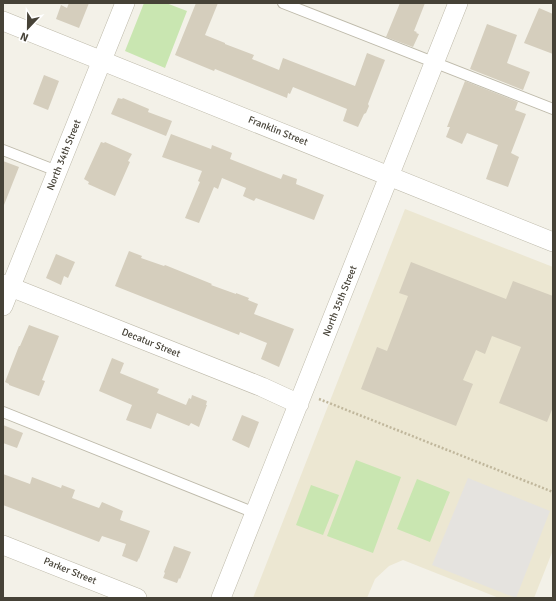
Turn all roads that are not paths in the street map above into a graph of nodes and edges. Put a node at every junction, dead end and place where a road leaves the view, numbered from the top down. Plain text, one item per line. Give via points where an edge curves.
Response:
1 (125, 3) edge
2 (283, 3) edge
3 (458, 3) edge
4 (3, 21) edge
5 (102, 61) junction
6 (435, 62) junction
7 (553, 110) edge
8 (3, 150) edge
9 (57, 171) junction
10 (390, 176) junction
11 (553, 242) edge
12 (7, 286) edge
13 (3, 306) edge
14 (308, 401) junction
15 (3, 412) edge
16 (255, 513) junction
17 (3, 545) edge
18 (136, 598) edge
19 (222, 598) edge

1 - 5 street, North 34th Street
2 - 6 lane
3 - 6 street, North 35th Street
4 - 5 street, Franklin Street
5 - 9 street, North 34th Street
5 - 10 street, Franklin Street
6 - 7 lane
6 - 10 street, North 35th Street
8 - 9 lane
9 - 12 street, North 34th Street
10 - 11 street, Franklin Street
10 - 14 street, North 35th Street
12 - 13 street, North 34th Street
12 - 14 street, Decatur Street via 255,384
14 - 16 street, North 35th Street
15 - 16 lane
16 - 19 street, North 35th Street
17 - 18 street, Parker Street

